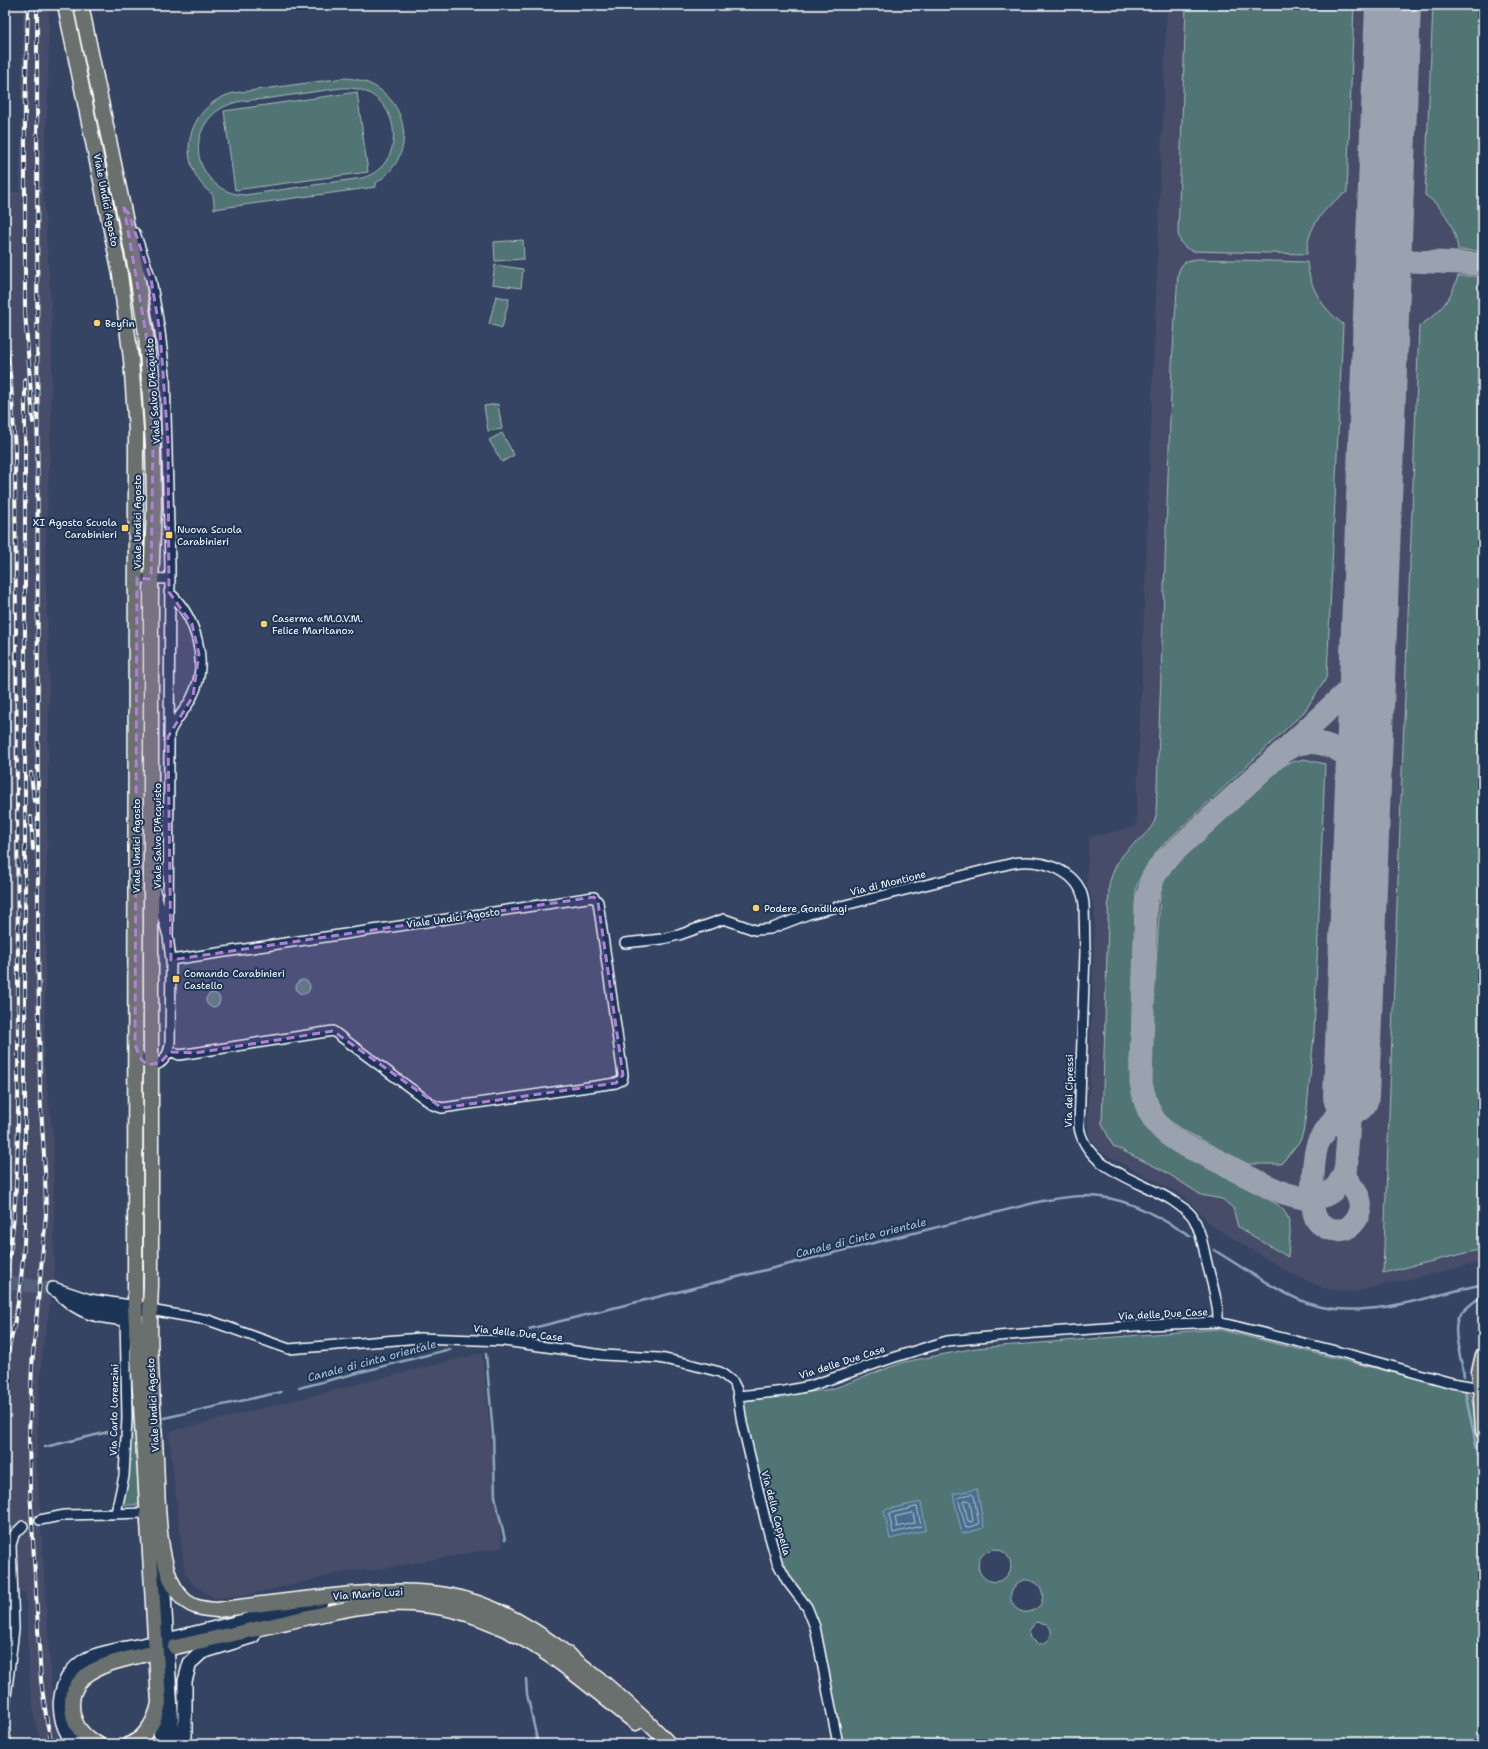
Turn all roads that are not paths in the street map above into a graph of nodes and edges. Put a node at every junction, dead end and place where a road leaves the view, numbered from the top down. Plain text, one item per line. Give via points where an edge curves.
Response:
1 (65, 5) edge
2 (81, 5) edge
3 (124, 208) junction
4 (137, 578) junction
5 (151, 579) junction
6 (169, 579) junction
7 (169, 592) junction
8 (168, 737) junction
9 (1044, 864) joint
10 (152, 870) junction
11 (168, 936) junction
12 (625, 943) dead end
13 (170, 960) junction
14 (135, 1045) junction
15 (169, 1050) junction
16 (152, 1066) junction
17 (53, 1289) tunnel mouth
18 (150, 1310) junction
19 (130, 1314) junction
20 (1218, 1322) junction
21 (1483, 1355) edge
22 (1482, 1385) edge
23 (738, 1396) junction
24 (1483, 1431) edge
25 (116, 1513) junction
26 (148, 1513) junction
27 (40, 1520) tunnel mouth
28 (23, 1526) tunnel mouth
29 (161, 1538) junction
30 (344, 1595) junction
31 (337, 1610) junction
32 (175, 1643) joint
33 (147, 1649) joint
34 (159, 1703) junction
35 (5, 1705) edge
36 (5, 1734) edge
37 (6, 1744) edge
38 (75, 1744) edge
39 (98, 1744) edge
40 (130, 1744) edge
41 (161, 1744) edge
42 (172, 1744) edge
43 (186, 1744) edge
44 (662, 1744) edge
45 (669, 1744) edge
46 (838, 1744) edge

1 - 4 main road, Viale Undici Agosto via 120,270 136,431
2 - 3 main road, Viale Undici Agosto
3 - 5 main road, Viale Undici Agosto via 146,334 150,379 154,506
3 - 6 street, Viale Salvo D'Acquisto via 129,214 151,279 160,332 168,442
4 - 5 street
4 - 14 main road, Viale Undici Agosto
5 - 6 street
5 - 10 main road, Viale Undici Agosto
6 - 7 street, Viale Salvo D'Acquisto
7 - 8 street, Viale Salvo D'Acquisto
7 - 8 street, Viale Salvo D'Acquisto via 179,602 192,624 200,663 193,696
8 - 11 street, Viale Salvo D'Acquisto
9 - 12 street, Via di Montione via 1008,864 809,914 763,930 750,929 724,919 679,936
9 - 20 street, Via dei Cipressi via 1062,871 1080,888 1084,898 1085,952 1079,1127 1081,1138 1099,1162 1168,1198 1192,1216 1200,1236
10 - 11 street, Viale Undici Agosto via 155,892
10 - 16 main road, Viale Undici Agosto
11 - 13 street, Viale Undici Agosto
13 - 15 street, Viale Undici Agosto
13 - 15 street, Viale Undici Agosto via 592,897 598,902 623,1075 622,1080 616,1083 442,1108 433,1105 332,1031 190,1054 179,1055
14 - 16 street, Viale Undici Agosto via 142,1061
14 - 19 main road, Viale Undici Agosto
15 - 16 street via 164,1061
16 - 18 main road, Viale Undici Agosto
17 - 19 main road via 94,1315
18 - 19 main road
18 - 23 street, Via delle Due Case via 208,1320 289,1349 420,1338 531,1344 602,1355 659,1358 720,1372 733,1382
18 - 29 main road, Viale Undici Agosto
19 - 25 street, Via Carlo Lorenzini via 124,1476
19 - 26 main road, Viale Undici Agosto
20 - 22 street, Via delle Due Case via 1461,1385
20 - 23 street, Via delle Due Case via 1009,1335 947,1342 810,1386
21 - 22 main road via 1479,1372
22 - 24 main road
23 - 46 street, Via della Cappella via 742,1423 777,1562 787,1581 811,1614 815,1627
25 - 26 street
25 - 27 street via 65,1515
26 - 34 main road, Viale Undici Agosto
28 - 35 street via 14,1535 11,1545 14,1629
29 - 30 main road, Via Mario Luzi via 176,1590 186,1601 201,1608 217,1610
29 - 42 main road, Viale Undici Agosto
30 - 32 main road
30 - 45 main road, Via Mario Luzi via 391,1591 425,1592 476,1603 501,1613 538,1633 578,1662
31 - 32 main road, Via Mario Luzi
31 - 43 main road via 213,1647 193,1658 185,1676
31 - 44 main road, Via Mario Luzi via 375,1605 422,1605 449,1609 475,1617 531,1643 546,1653
33 - 38 main road via 94,1656 80,1664 69,1676 62,1692 60,1712 64,1726
33 - 39 main road via 95,1669 77,1685 71,1705 74,1721 85,1736
34 - 40 main road, Viale Undici Agosto via 146,1731
34 - 41 main road, Viale Undici Agosto
36 - 37 street

